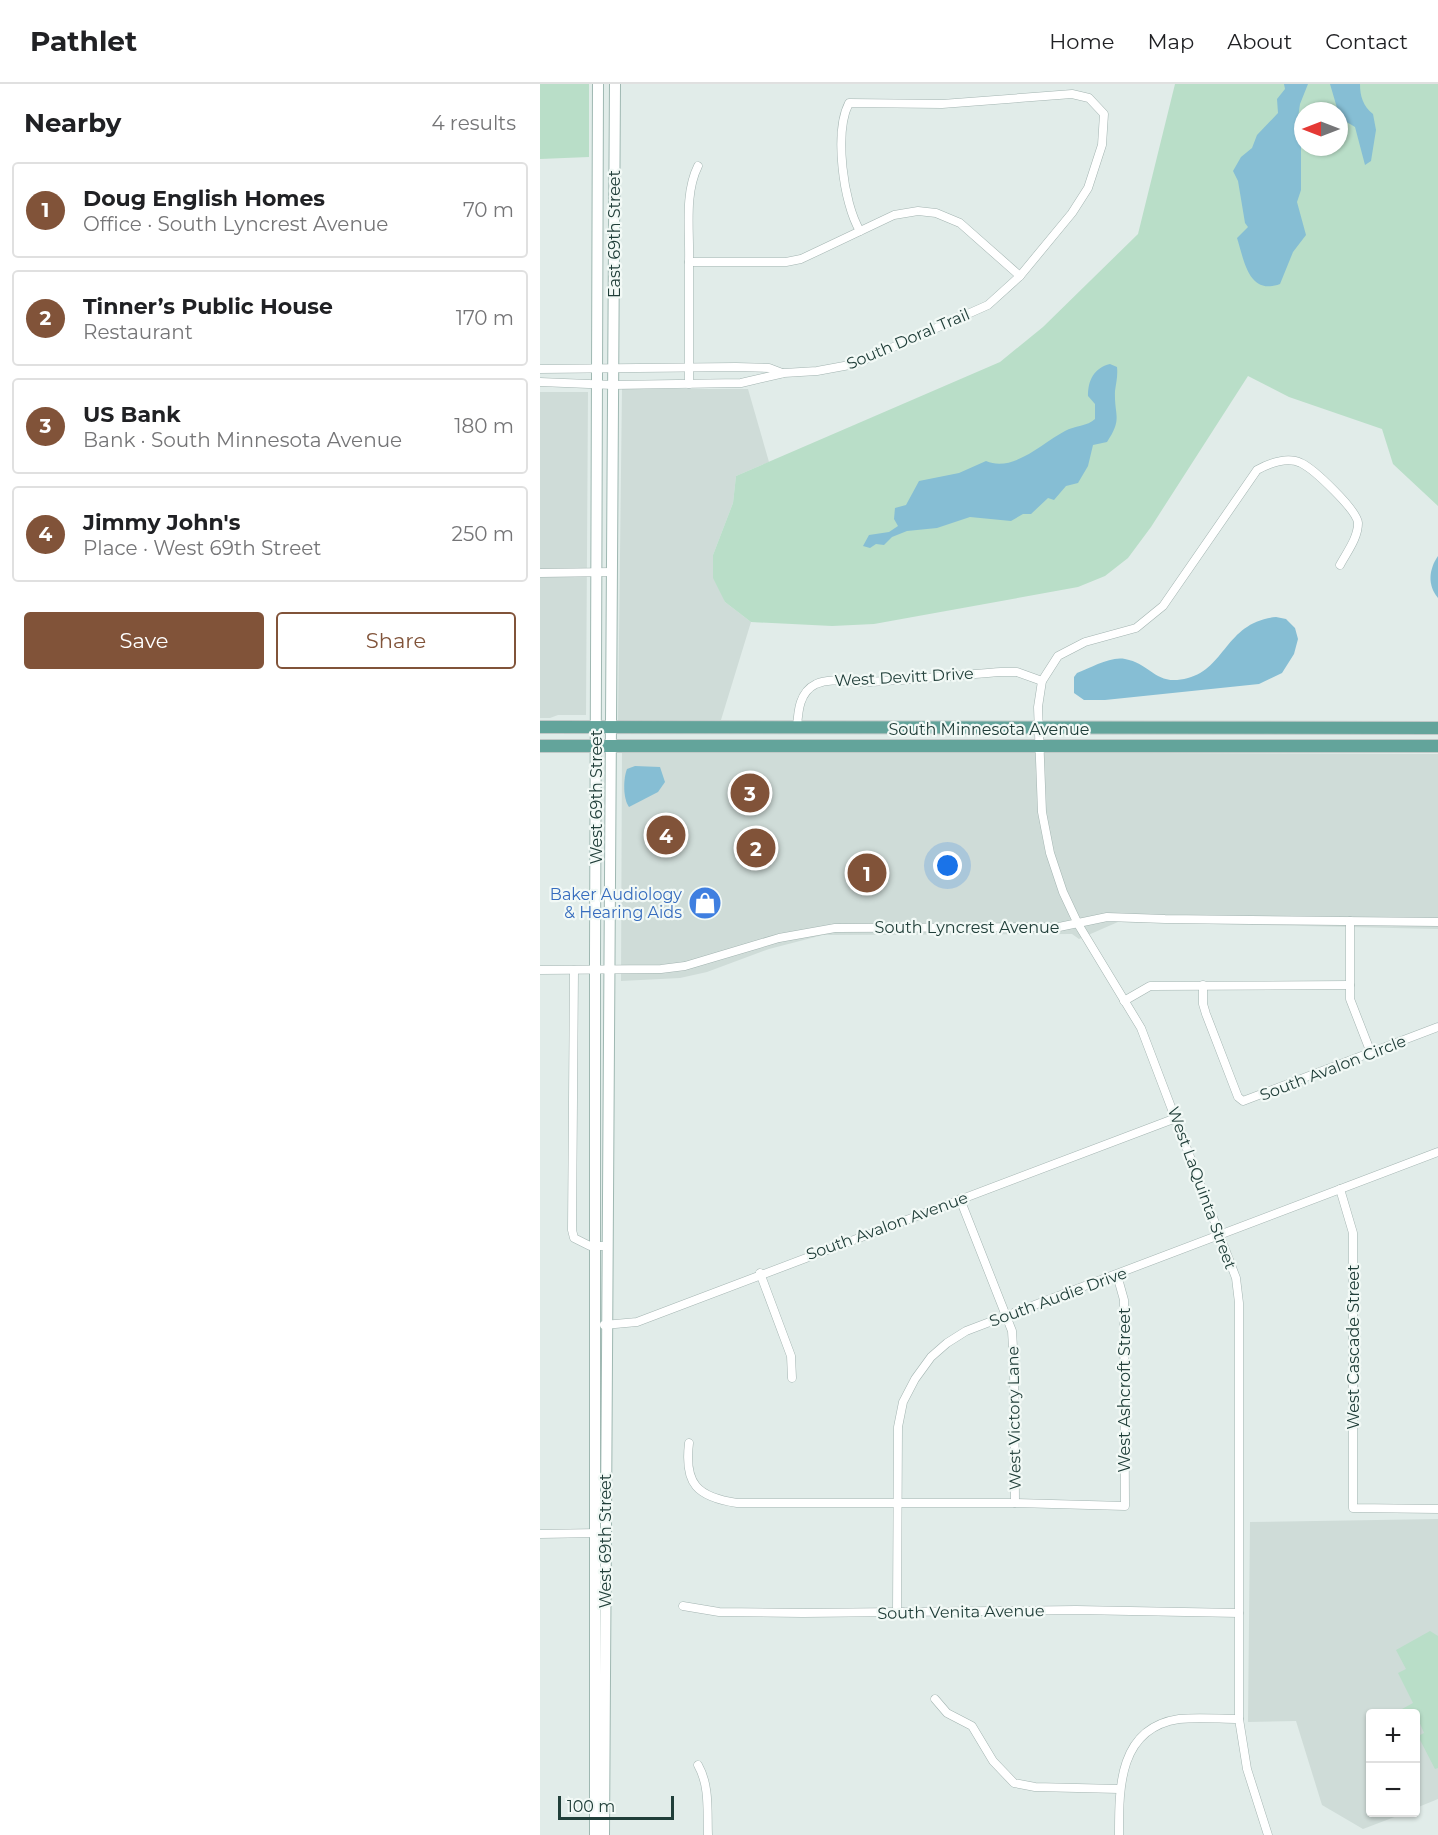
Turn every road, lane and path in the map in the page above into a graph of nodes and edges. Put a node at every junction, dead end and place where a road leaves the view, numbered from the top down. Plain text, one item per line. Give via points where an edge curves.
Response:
1 (598, 84) edge
2 (615, 84) edge
3 (698, 166) dead end
4 (860, 231) junction
5 (689, 262) junction
6 (1020, 276) junction
7 (689, 366) junction
8 (597, 367) junction
9 (613, 367) junction
10 (540, 369) edge
11 (784, 373) junction
12 (540, 382) edge
13 (689, 384) junction
14 (597, 385) junction
15 (613, 385) junction
16 (1340, 566) dead end
17 (597, 572) junction
18 (612, 572) junction
19 (540, 573) edge
20 (1042, 681) junction
21 (540, 727) edge
22 (596, 727) junction
23 (612, 727) junction
24 (797, 728) junction
25 (1038, 728) junction
26 (1438, 728) edge
27 (540, 746) edge
28 (597, 746) junction
29 (611, 746) junction
30 (1038, 746) junction
31 (1438, 746) edge
32 (1350, 921) junction
33 (1438, 922) edge
34 (1078, 924) junction
35 (540, 970) edge
36 (574, 970) junction
37 (594, 970) junction
38 (608, 970) junction
39 (1203, 985) junction
40 (1350, 985) junction
41 (1124, 1001) junction
42 (1438, 1028) edge
43 (1371, 1053) junction
44 (1176, 1118) junction
45 (1438, 1152) edge
46 (1340, 1189) junction
47 (960, 1199) junction
48 (1221, 1234) junction
49 (602, 1246) junction
50 (760, 1273) junction
51 (1117, 1275) junction
52 (1005, 1315) junction
53 (601, 1325) junction
54 (792, 1378) dead end
55 (689, 1443) dead end
56 (1015, 1503) junction
57 (898, 1504) junction
58 (1438, 1509) edge
59 (601, 1533) junction
60 (540, 1534) edge
61 (683, 1606) dead end
62 (897, 1613) junction
63 (1239, 1613) junction
64 (935, 1699) dead end
65 (1239, 1719) junction
66 (698, 1765) dead end
67 (1119, 1789) junction
68 (595, 1835) edge
69 (604, 1835) edge
70 (708, 1835) edge
71 (1119, 1835) edge
72 (1268, 1835) edge

1 - 8 main road, East 69th Street
2 - 9 main road, East 69th Street
3 - 5 street via 690,195
4 - 5 street via 793,261
4 - 6 street via 905,212 936,213 960,223
4 - 6 street, South Doral Trail via 849,209 843,176 849,103 942,104 1072,94 1089,98 1104,114 1104,127 1088,188
5 - 7 street
6 - 11 street, South Doral Trail via 988,305 855,364
7 - 9 street, South Doral Trail
7 - 11 street, South Doral Trail via 769,368
7 - 13 street
8 - 9 street, South Doral Trail
8 - 10 street, South Doral Trail
8 - 14 main road, East 69th Street
9 - 15 main road, East 69th Street
11 - 13 street, South Doral Trail via 741,383
12 - 14 street, South Doral Trail
13 - 15 street, South Doral Trail
14 - 15 street, South Doral Trail
14 - 17 main road, West 69th Street
15 - 18 main road, West 69th Street
16 - 20 street via 1356,535 1358,521 1353,509 1301,464 1271,462 1257,470 1163,606 1136,628 1085,642 1058,656
17 - 18 street
17 - 19 street
17 - 22 main road, West 69th Street
18 - 23 main road, West 69th Street
20 - 24 street, West Devitt Drive via 1017,672 827,681 804,694 798,707
20 - 25 street, West LaQuinta Street
21 - 22 main road, South Minnesota Avenue
22 - 23 main road, South Minnesota Avenue
22 - 28 main road, West 69th Street
23 - 24 main road, South Minnesota Avenue
23 - 29 main road, West 69th Street
24 - 25 main road, South Minnesota Avenue
25 - 26 main road, South Minnesota Avenue
25 - 30 street, West LaQuinta Street
27 - 28 main road, South Minnesota Avenue
28 - 29 main road, South Minnesota Avenue
28 - 37 main road, West 69th Street
29 - 30 main road, South Minnesota Avenue
29 - 38 main road, West 69th Street
30 - 31 main road, South Minnesota Avenue
30 - 34 street, West LaQuinta Street via 1042,812 1050,854
32 - 33 street, South Lyncrest Avenue
32 - 34 street, South Lyncrest Avenue via 1129,916
32 - 40 street
34 - 38 street, South Lyncrest Avenue via 999,929 835,928 779,938 685,966
34 - 41 street, West LaQuinta Street
35 - 36 street, South Lyncrest Avenue
36 - 37 street, South Lyncrest Avenue
36 - 49 street via 572,1230 581,1243
37 - 38 street, South Lyncrest Avenue
37 - 49 main road, West 69th Street
38 - 49 main road, West 69th Street
39 - 40 street
39 - 41 street via 1150,986
39 - 43 street, South Avalon Circle via 1206,1014 1238,1097 1243,1101
40 - 43 street via 1350,999
41 - 44 street, West LaQuinta Street via 1141,1028
42 - 43 street, South Avalon Circle
44 - 47 street, South Avalon Avenue
44 - 48 street, West LaQuinta Street
45 - 46 street, South Audie Drive
46 - 48 street, South Audie Drive
46 - 58 street, West Cascade Street via 1353,1233 1353,1508
47 - 50 street, South Avalon Avenue
47 - 52 street, West Victory Lane
48 - 51 street, South Audie Drive
48 - 63 street, West LaQuinta Street via 1236,1278 1239,1303
49 - 53 main road, West 69th Street
50 - 53 street, South Avalon Avenue via 637,1322
50 - 54 street via 791,1356
51 - 52 street, South Audie Drive
51 - 56 street, West Ashcroft Street via 1124,1300 1125,1506
52 - 56 street, West Victory Lane via 1014,1345
52 - 57 street, South Audie Drive via 947,1343 915,1378 903,1402 898,1427
53 - 59 main road, West 69th Street
55 - 57 street via 689,1478 716,1500
56 - 57 street
57 - 62 street, South Audie Drive
59 - 60 street
59 - 68 main road, West 69th Street
59 - 69 main road, West 69th Street
61 - 62 street, South Venita Avenue via 719,1612
62 - 63 street, South Venita Avenue
63 - 65 street, West LaQuinta Street
64 - 67 street via 947,1713 972,1726 993,1761 1014,1783
65 - 67 street via 1178,1719 1148,1733 1123,1766
65 - 72 street, West LaQuinta Street via 1247,1769
66 - 70 street via 707,1790
67 - 71 street

